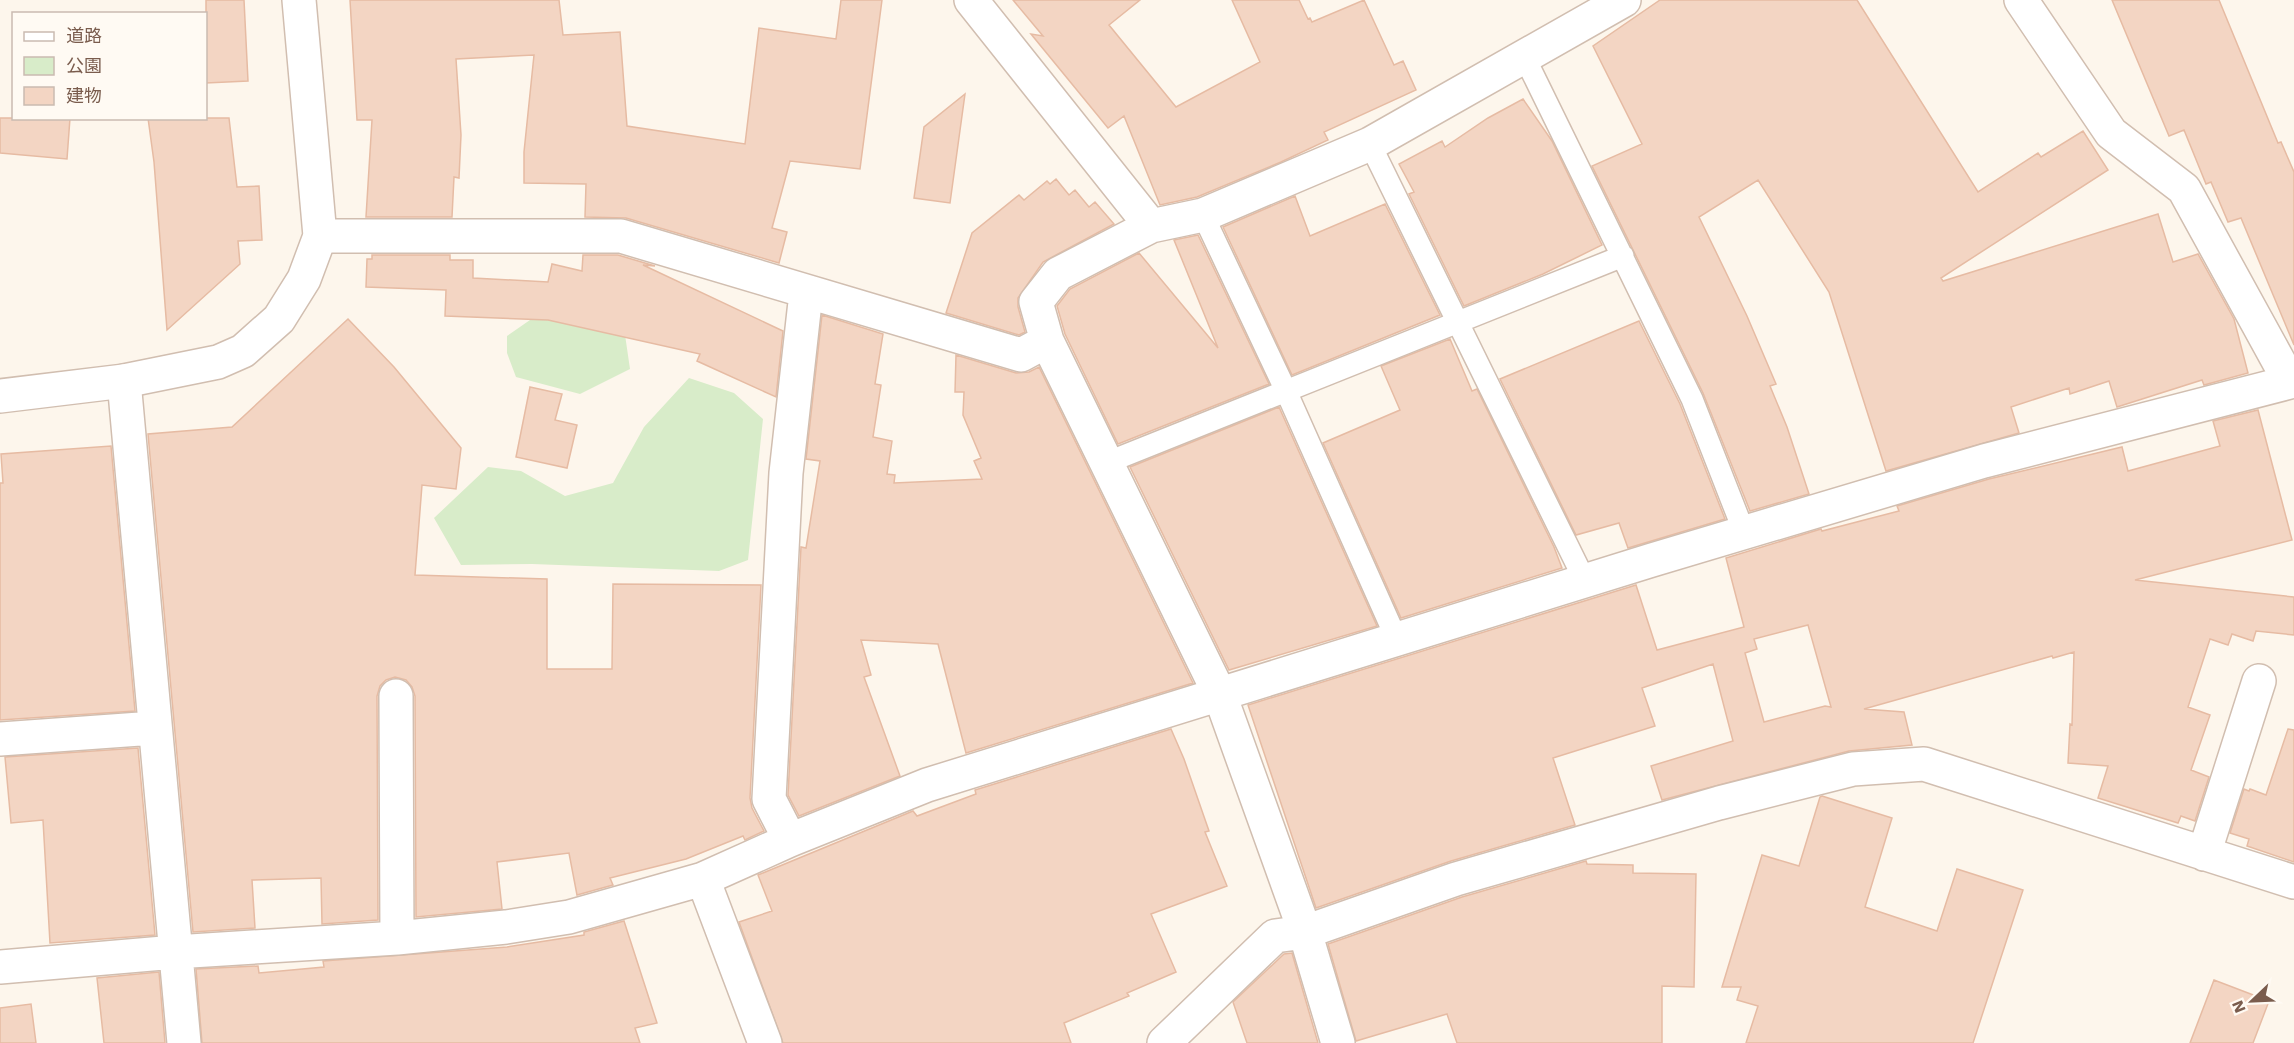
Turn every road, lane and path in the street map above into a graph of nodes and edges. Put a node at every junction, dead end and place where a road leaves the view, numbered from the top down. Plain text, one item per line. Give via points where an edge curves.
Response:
1 (299, 0) edge
2 (971, 0) edge
3 (1624, 0) edge
4 (2021, 0) edge
5 (1524, 56) junction
6 (1370, 144) junction
7 (1203, 215) junction
8 (1152, 226) junction
9 (320, 236) junction
10 (1623, 256) junction
11 (806, 293) junction
12 (1458, 324) junction
13 (1047, 341) junction
14 (124, 381) junction
15 (2292, 381) edge
16 (1286, 391) junction
17 (0, 396) edge
18 (1106, 463) junction
19 (1744, 532) junction
20 (1586, 581) junction
21 (1397, 639) junction
22 (2259, 681) dead end
23 (1220, 695) junction
24 (396, 696) dead end
25 (154, 728) junction
26 (0, 740) edge
27 (790, 840) junction
28 (2204, 854) junction
29 (703, 879) junction
30 (2294, 882) edge
31 (1305, 932) junction
32 (397, 938) junction
33 (175, 952) junction
34 (0, 967) edge
35 (184, 1043) edge
36 (765, 1043) edge
37 (1164, 1043) edge
38 (1338, 1043) edge

1 - 9 street
2 - 8 street
3 - 5 street
4 - 15 street via 2111,133 2184,189
5 - 6 street
5 - 10 lane
6 - 7 street
6 - 12 lane
7 - 8 street
7 - 16 lane
8 - 13 street via 1058,274 1036,302
9 - 11 street via 621,236
9 - 14 street via 304,279 279,319 243,351 218,362
10 - 12 lane
10 - 19 lane via 1692,399
11 - 13 street via 1021,355
11 - 27 street via 786,473 769,800
12 - 16 lane
12 - 20 lane
13 - 18 street
14 - 17 street
14 - 25 street
15 - 19 street via 1984,461
16 - 18 lane
16 - 21 lane
18 - 23 street
19 - 20 street
20 - 21 street
21 - 23 street
22 - 28 street
23 - 27 street via 927,785
23 - 31 street
24 - 32 street
25 - 26 street
25 - 33 street
27 - 29 street
28 - 30 street
28 - 31 street via 1924,764 1853,769 1719,803 1456,879
29 - 32 street via 570,917
29 - 36 street
31 - 37 street via 1275,936
31 - 38 street
32 - 33 street
33 - 34 street
33 - 35 street

